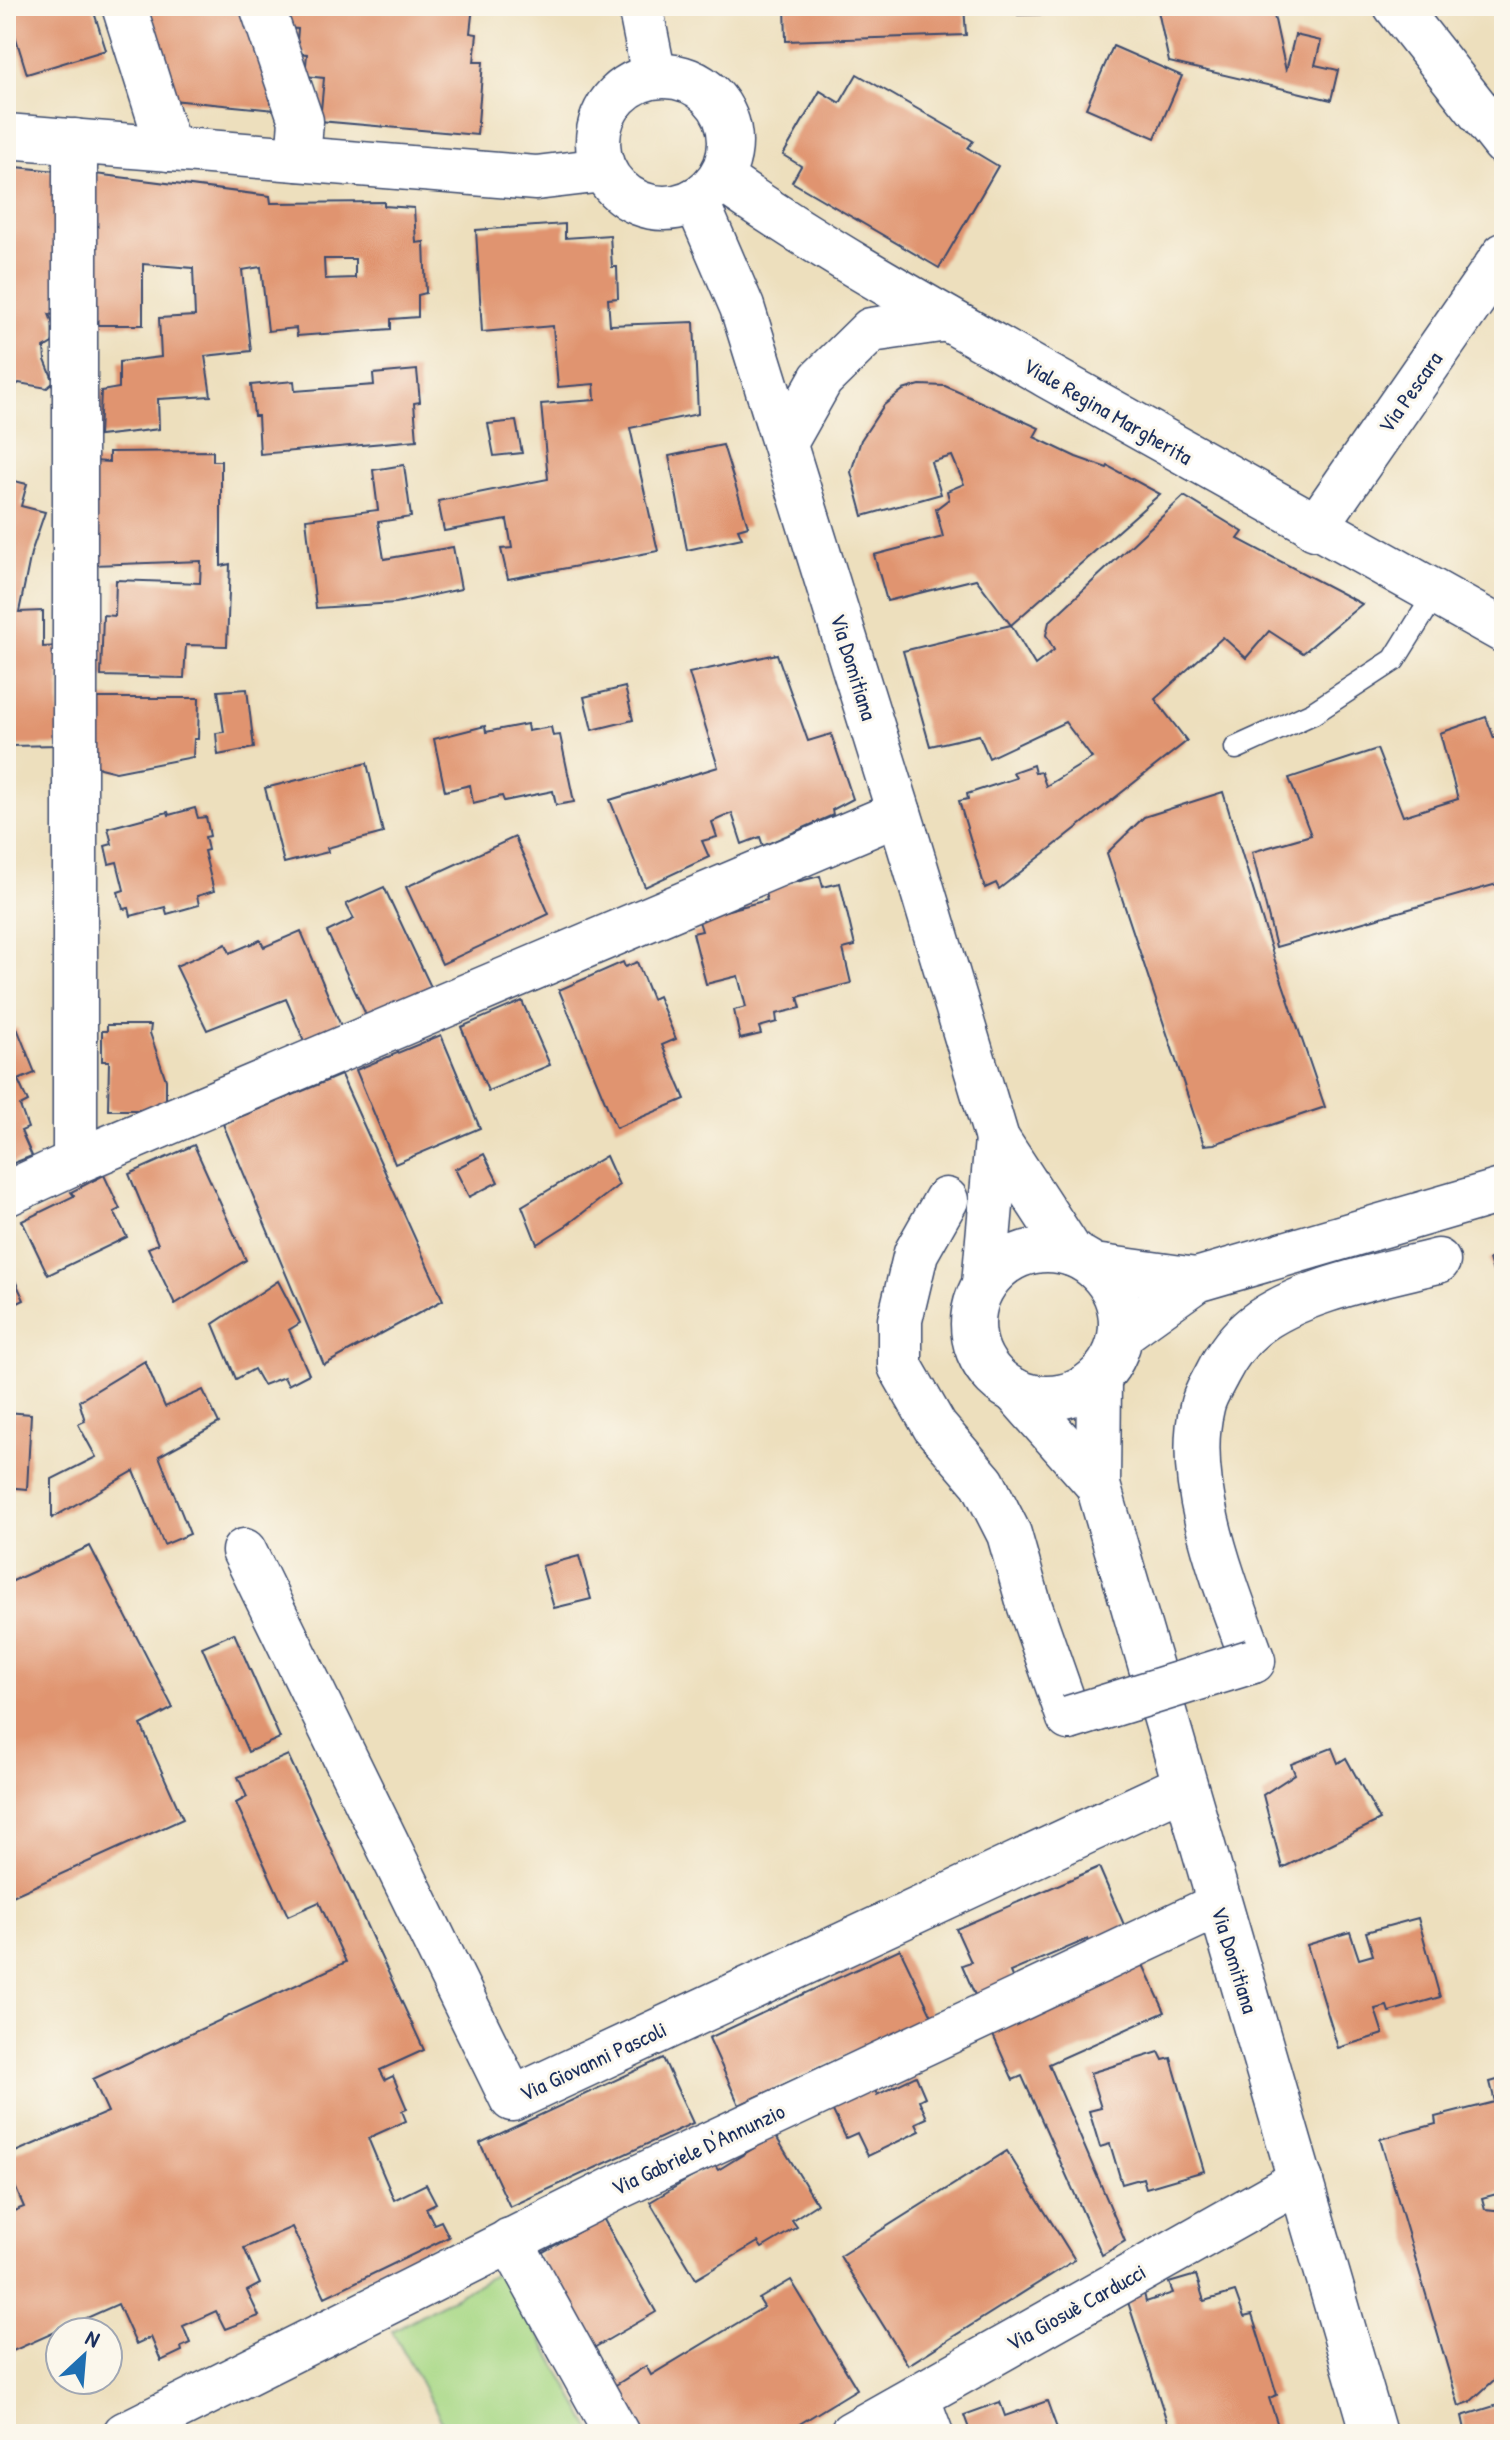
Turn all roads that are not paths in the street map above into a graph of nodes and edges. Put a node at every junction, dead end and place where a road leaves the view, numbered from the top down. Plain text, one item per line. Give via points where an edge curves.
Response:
1 (124, 6) edge
2 (262, 6) edge
3 (640, 6) edge
4 (1396, 6) edge
5 (654, 76) junction
6 (6, 136) edge
7 (75, 141) junction
8 (1504, 143) edge
9 (169, 149) junction
10 (298, 159) junction
11 (603, 170) junction
12 (708, 189) junction
13 (1504, 255) edge
14 (947, 319) junction
15 (785, 443) junction
16 (1315, 528) junction
17 (1435, 594) junction
18 (1504, 631) edge
19 (1236, 748) dead end
20 (899, 813) junction
21 (997, 1139) junction
22 (75, 1162) junction
23 (1504, 1190) edge
24 (6, 1194) edge
25 (946, 1200) dead end
26 (1083, 1260) junction
27 (1438, 1261) dead end
28 (1196, 1280) junction
29 (984, 1284) junction
30 (1122, 1333) junction
31 (1099, 1378) junction
32 (1014, 1390) junction
33 (1098, 1485) junction
34 (244, 1551) dead end
35 (1184, 1786) junction
36 (1219, 1905) junction
37 (1301, 2180) junction
38 (510, 2240) junction
39 (924, 2415) edge
40 (191, 2420) edge
41 (125, 2434) edge
42 (617, 2434) edge
43 (851, 2434) edge
44 (1374, 2434) edge

1 - 9 street
2 - 10 street via 301,121
3 - 5 street
4 - 8 street
5 - 11 street via 617,94 605,110 598,129
5 - 12 street via 692,81 720,106 731,142 728,161
6 - 7 street
7 - 9 street
7 - 22 street
9 - 10 street
10 - 11 street via 536,178
11 - 12 street via 633,201 654,208 675,208
12 - 14 street, Viale Regina Margherita via 752,201
12 - 15 street, Via Domitiana
13 - 16 street, Via Pescara
14 - 15 street via 871,330 821,379
14 - 16 street, Viale Regina Margherita
15 - 20 street, Via Domitiana
16 - 17 street, Viale Regina Margherita
17 - 18 street, Viale Regina Margherita
17 - 19 lane via 1394,660 1313,713
20 - 21 street, Via Domitiana
20 - 22 street
21 - 26 street, Via Domitiana
21 - 29 street, Via Domitiana
22 - 24 street
23 - 28 street
25 - 27 street, bridge via 916,1253 900,1320 900,1366 935,1427 983,1483 1009,1534 1069,1718 1253,1661 1202,1502 1202,1406 1225,1357 1254,1326 1296,1302
26 - 28 street
26 - 29 street via 1047,1249 1023,1253 1001,1265
26 - 30 street via 1111,1285
28 - 30 street
29 - 32 street via 973,1331 994,1376
30 - 31 street via 1114,1358
31 - 32 street via 1059,1398
31 - 33 street, Via Domitiana
32 - 33 street, Via Domitiana
33 - 35 street, Via Domitiana
34 - 35 street, Via Giovanni Pascoli via 512,2099
35 - 36 street, Via Domitiana
36 - 37 street, Via Domitiana
36 - 38 street, Via Gabriele D'Annunzio
37 - 39 street, Via Giosuè Carducci
37 - 44 street, Via Domitiana
38 - 40 street, Via Gabriele D'Annunzio
38 - 42 street
39 - 43 street, Via Giosuè Carducci
40 - 41 street, Via Gabriele D'Annunzio

